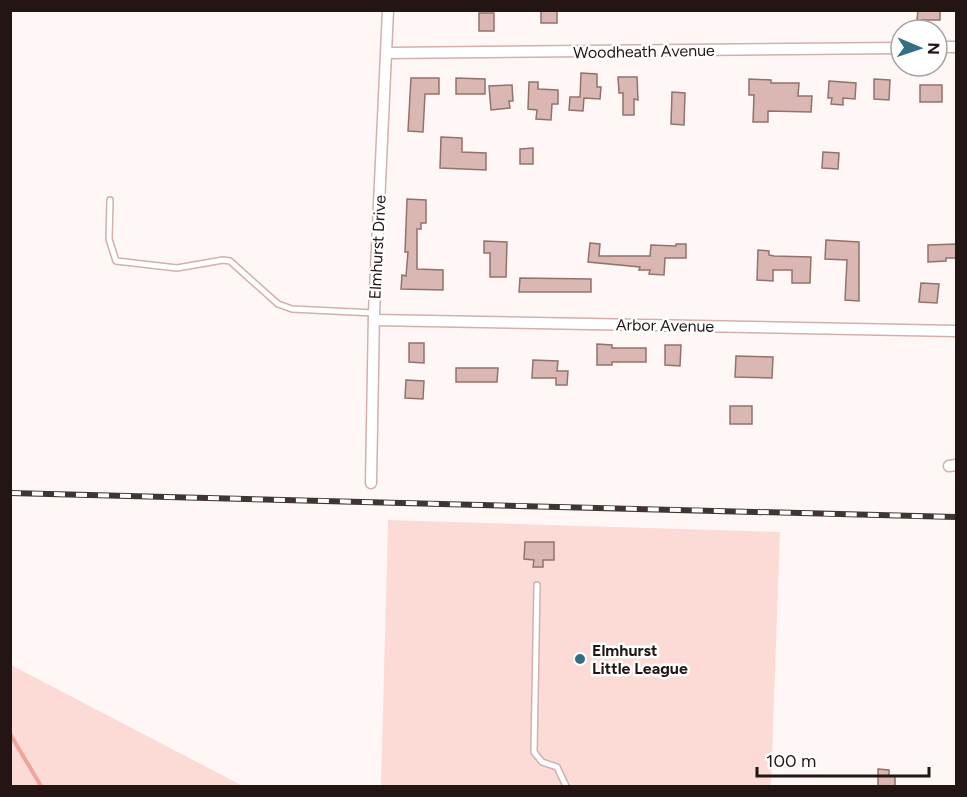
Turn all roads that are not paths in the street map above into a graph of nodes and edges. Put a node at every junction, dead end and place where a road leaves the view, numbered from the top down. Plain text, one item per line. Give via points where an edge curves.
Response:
1 (388, 10) edge
2 (889, 48) edge
3 (387, 53) junction
4 (110, 200) dead end
5 (374, 316) junction
6 (957, 331) edge
7 (371, 483) dead end
8 (537, 585) dead end
9 (567, 786) edge

1 - 3 street, Elmhurst Drive
2 - 3 street, Woodheath Avenue
3 - 5 street, Elmhurst Drive
4 - 5 lane via 109,239 116,261 177,268 230,261 278,304 292,309
5 - 6 street, Arbor Avenue
5 - 7 street, Elmhurst Drive
8 - 9 lane via 534,752 542,762 557,767

